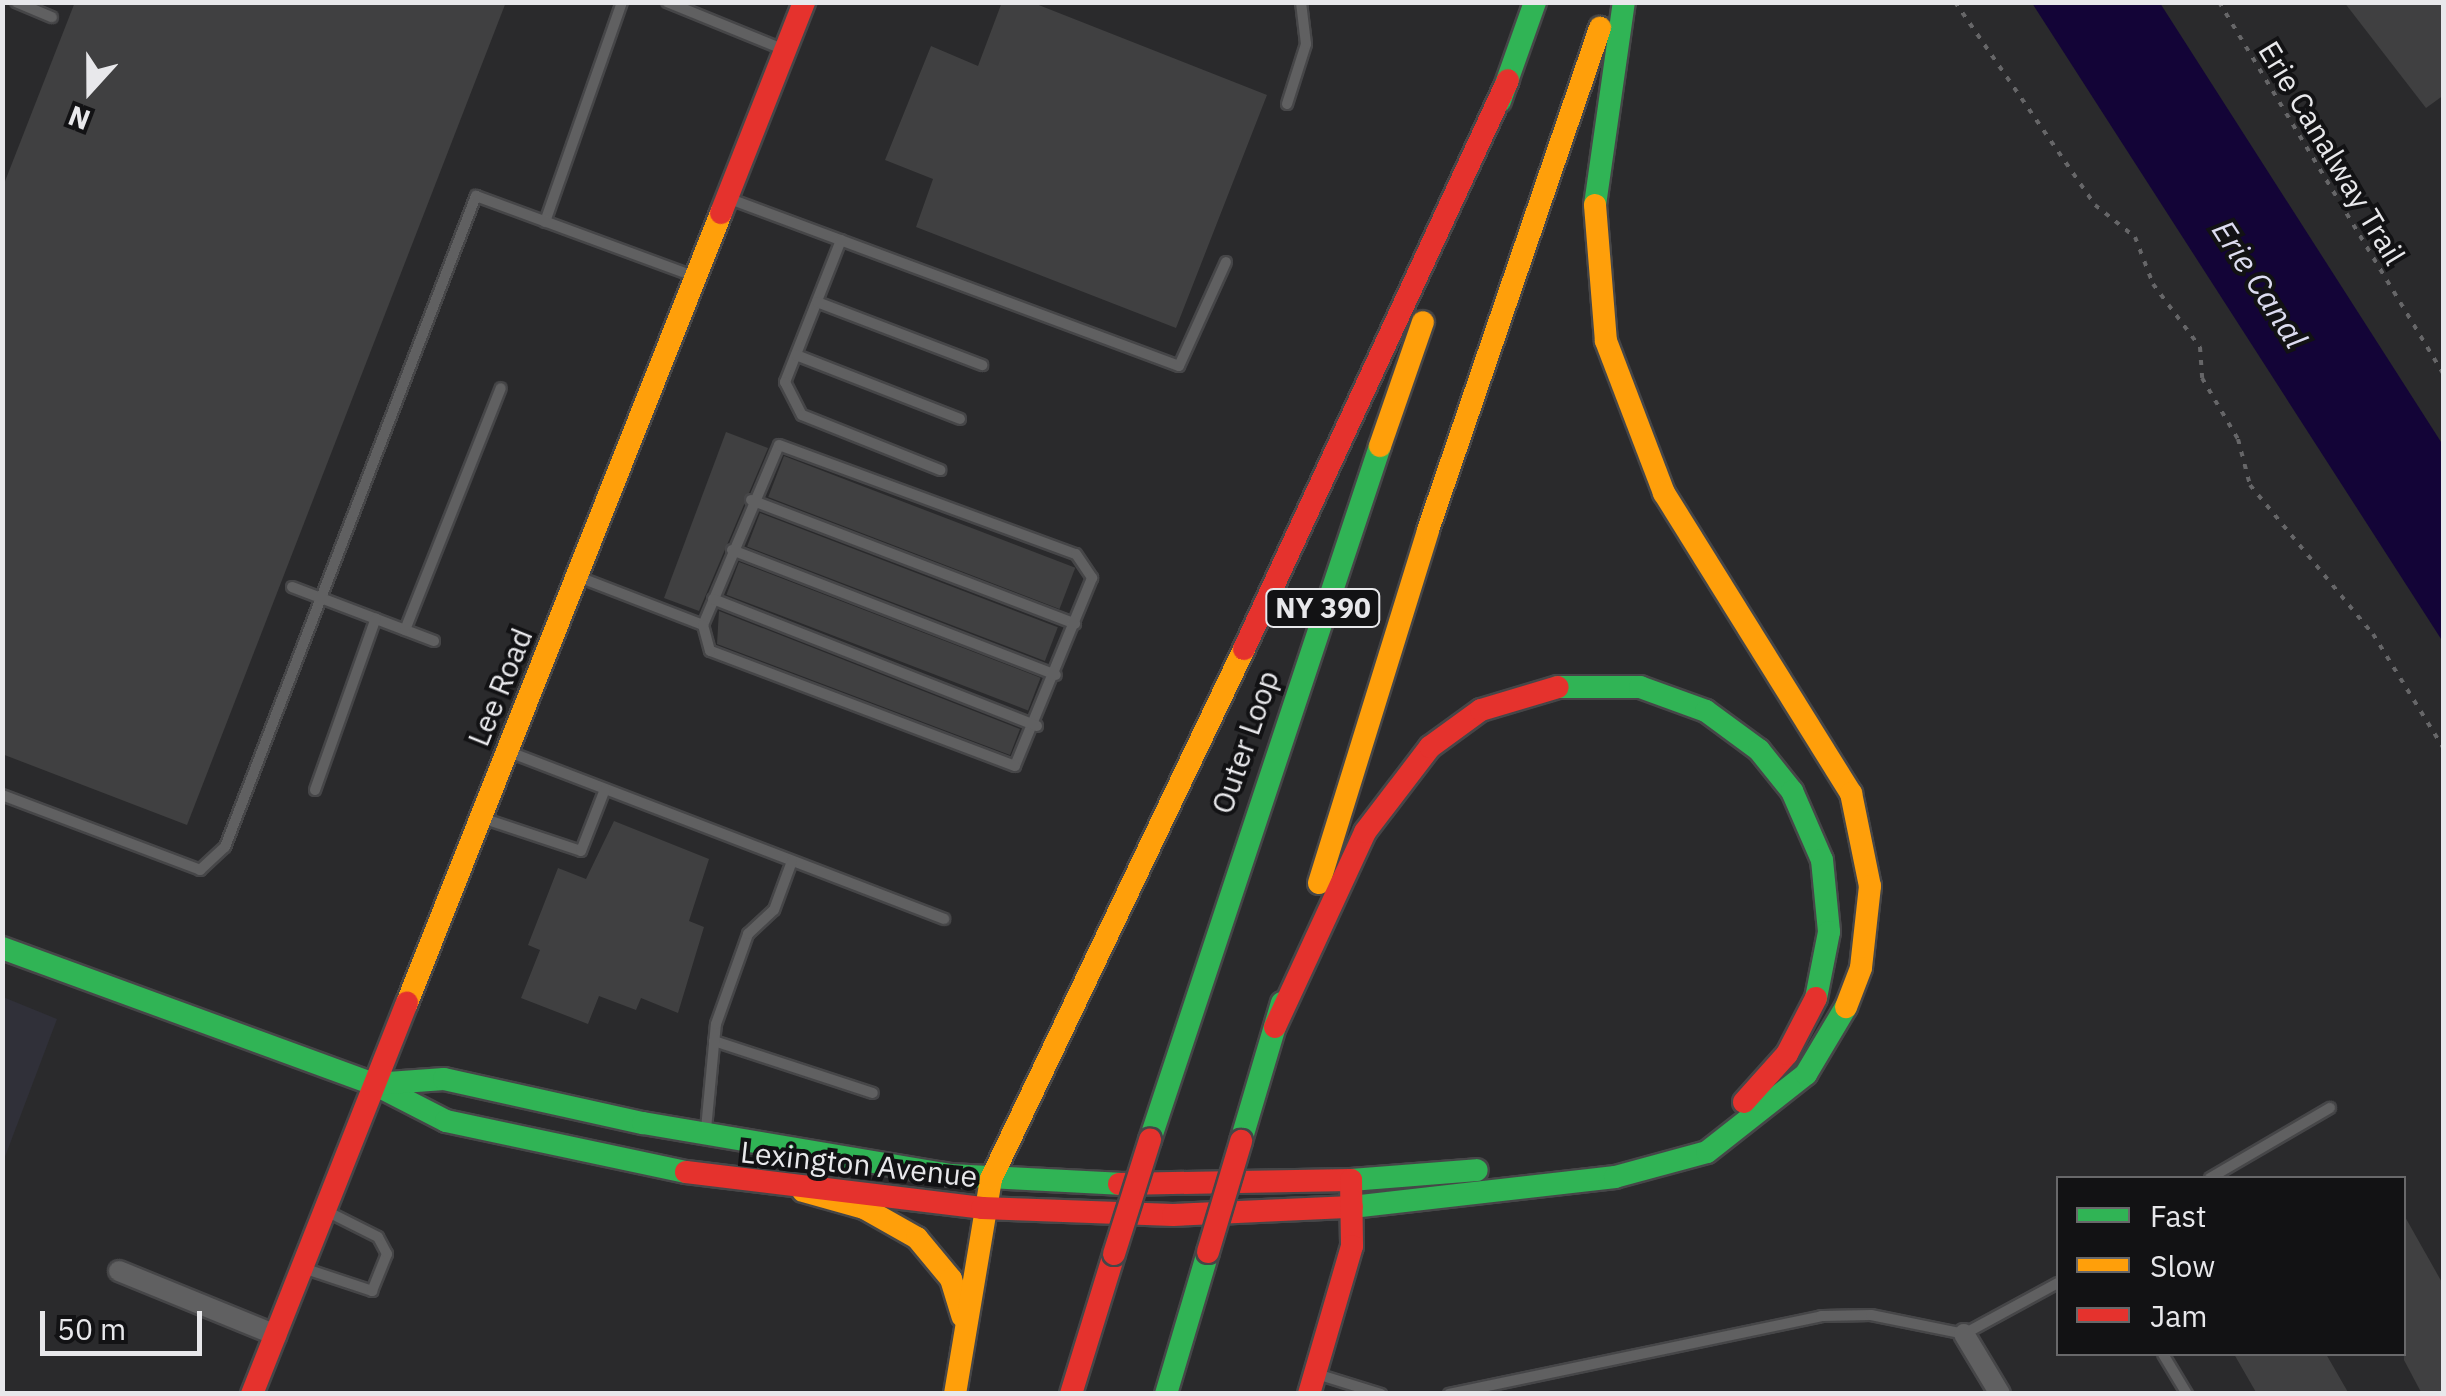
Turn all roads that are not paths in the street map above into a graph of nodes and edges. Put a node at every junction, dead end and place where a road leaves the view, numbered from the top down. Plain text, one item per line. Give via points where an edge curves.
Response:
1 (16, 2) edge
2 (622, 2) edge
3 (667, 2) edge
4 (804, 2) edge
5 (1301, 2) edge
6 (1535, 2) edge
7 (1608, 2) edge
8 (1624, 2) edge
9 (52, 17) dead end
10 (784, 50) junction
11 (1508, 80) junction
12 (1287, 104) dead end
13 (726, 197) junction
14 (545, 222) junction
15 (841, 240) junction
16 (1226, 262) dead end
17 (695, 276) junction
18 (817, 302) junction
19 (796, 355) junction
20 (982, 365) dead end
21 (501, 388) dead end
22 (960, 419) dead end
23 (940, 470) dead end
24 (751, 500) junction
25 (732, 550) junction
26 (576, 576) junction
27 (292, 588) dead end
28 (323, 598) junction
29 (712, 600) junction
30 (376, 618) junction
31 (703, 624) junction
32 (1075, 624) junction
33 (405, 630) junction
34 (434, 641) dead end
35 (1056, 674) junction
36 (1036, 726) junction
37 (506, 751) junction
38 (605, 789) junction
39 (314, 790) dead end
40 (2, 795) edge
41 (480, 817) junction
42 (792, 860) junction
43 (944, 919) dead end
44 (2, 948) edge
45 (1275, 1027) junction
46 (714, 1041) junction
47 (374, 1084) junction
48 (873, 1093) dead end
49 (2330, 1108) dead end
50 (706, 1135) junction
51 (2213, 1176) edge
52 (991, 1179) junction
53 (1350, 1180) junction
54 (803, 1191) junction
55 (982, 1208) junction
56 (1352, 1208) junction
57 (324, 1210) junction
58 (302, 1268) junction
59 (119, 1271) dead end
60 (2056, 1284) edge
61 (963, 1333) junction
62 (1964, 1334) junction
63 (276, 1335) junction
64 (2164, 1356) edge
65 (1312, 1384) edge
66 (252, 1394) edge
67 (955, 1394) edge
68 (1070, 1394) edge
69 (1166, 1394) edge
70 (1381, 1394) edge
71 (1449, 1394) edge
72 (2000, 1394) edge
73 (2187, 1394) edge

1 - 9 lane
2 - 14 lane
3 - 10 lane
4 - 10 main road, Lee Road
5 - 12 lane via 1306,44
6 - 11 main road, Outer Loop / NY 390
7 - 45 main road, NY 390 via 1418,560
8 - 56 main road, Lexington Avenue via 1594,187 1596,274 1610,358 1664,493 1852,793 1870,886 1861,968 1840,1022 1806,1074 1753,1124 1706,1152 1597,1180
10 - 13 main road, Lee Road
11 - 52 main road via 1414,293
11 - 68 main road, Outer Loop / NY 390, bridge via 1264,781
13 - 15 lane
13 - 17 main road, Lee Road
14 - 17 lane
14 - 28 lane via 476,196
15 - 16 lane via 1179,366
15 - 18 lane
17 - 26 main road, Lee Road
18 - 19 lane
18 - 20 lane
19 - 22 lane
19 - 23 lane via 784,382 802,415
21 - 33 lane
24 - 25 lane
24 - 32 lane
24 - 32 lane via 768,457 778,445 794,446 1059,547 1088,564 1092,578
25 - 29 lane
25 - 35 lane
26 - 31 lane
26 - 37 main road, Lee Road
27 - 28 lane
28 - 30 lane
28 - 40 lane via 226,848 200,870
29 - 31 lane
29 - 36 lane
30 - 33 lane
30 - 39 lane
31 - 36 lane via 710,650 1004,767 1024,760
32 - 35 lane
33 - 34 lane
35 - 36 lane
37 - 38 lane
37 - 41 main road, Lee Road
38 - 41 lane via 581,851
38 - 42 lane
41 - 47 main road, Lee Road
42 - 43 lane
42 - 46 lane via 774,910 748,934
44 - 47 main road, Lexington Avenue
45 - 53 main road, Lexington Avenue via 1348,865 1398,782 1449,730 1502,700 1589,682 1674,696 1748,740 1805,814 1828,896 1823,975 1794,1045 1747,1099 1686,1137 1637,1152
45 - 69 main road, NY 390, bridge
46 - 48 lane
46 - 50 lane
47 - 50 main road, Lexington Avenue via 444,1079
47 - 54 main road, Lexington Avenue via 432,1116 482,1130
47 - 57 main road, Lee Road
49 - 51 lane
50 - 52 main road, Lexington Avenue
52 - 53 main road, Lexington Avenue via 1161,1186
52 - 55 main road
53 - 56 main road
54 - 55 main road, Lexington Avenue
54 - 61 main road via 876,1213 924,1245 955,1288
55 - 56 main road, Lexington Avenue via 1186,1215
55 - 61 main road
56 - 65 main road via 1349,1258
57 - 58 main road, Lee Road
57 - 58 lane via 378,1237 388,1254 372,1291
58 - 63 main road, Lee Road
59 - 63 street
60 - 62 lane
61 - 67 main road
62 - 71 lane via 1871,1315 1821,1316
62 - 72 street
63 - 66 main road, Lee Road
64 - 73 lane
65 - 70 lane

